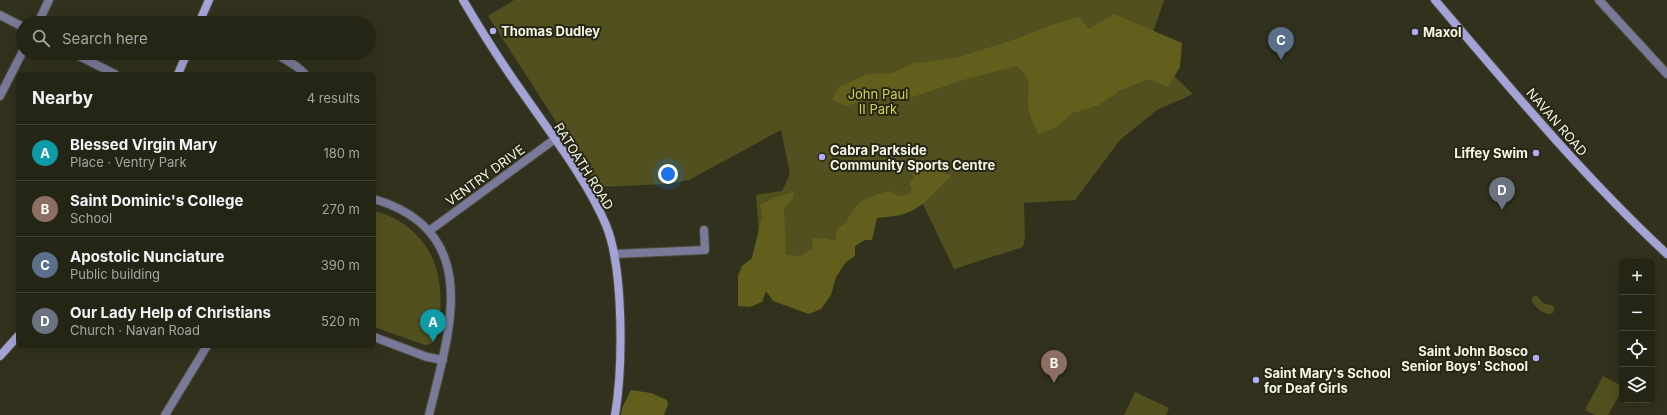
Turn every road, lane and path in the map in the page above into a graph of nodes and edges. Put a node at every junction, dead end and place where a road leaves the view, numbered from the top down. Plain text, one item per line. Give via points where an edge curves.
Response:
1 (49, 0) edge
2 (209, 0) edge
3 (463, 0) edge
4 (1435, 0) edge
5 (1599, 0) edge
6 (0, 15) edge
7 (41, 16) edge
8 (202, 16) edge
9 (16, 24) edge
10 (18, 60) edge
11 (87, 60) edge
12 (183, 60) edge
13 (286, 60) edge
14 (111, 72) edge
15 (179, 72) edge
16 (303, 72) edge
17 (1667, 74) edge
18 (0, 96) edge
19 (555, 139) junction
20 (376, 200) edge
21 (704, 230) dead end
22 (429, 231) junction
23 (614, 254) junction
24 (1667, 254) edge
25 (16, 338) edge
26 (376, 338) edge
27 (206, 348) edge
28 (0, 356) edge
29 (442, 360) junction
30 (165, 415) edge
31 (430, 415) edge
32 (615, 415) edge

1 - 7 street
2 - 8 main road
3 - 19 main road, RATOATH ROAD via 516,84
4 - 24 main road, NAVAN ROAD via 1575,162 1620,211
5 - 17 street
6 - 9 street
10 - 18 street
11 - 14 street
12 - 15 main road
13 - 16 street
19 - 22 street, VENTRY DRIVE
19 - 23 main road, RATOATH ROAD via 600,214
20 - 22 street via 393,204
21 - 23 street via 706,250
22 - 29 street via 442,251 451,276 450,322
23 - 32 main road, RATOATH ROAD via 620,344
25 - 28 main road
26 - 29 street
27 - 30 street
29 - 31 street

